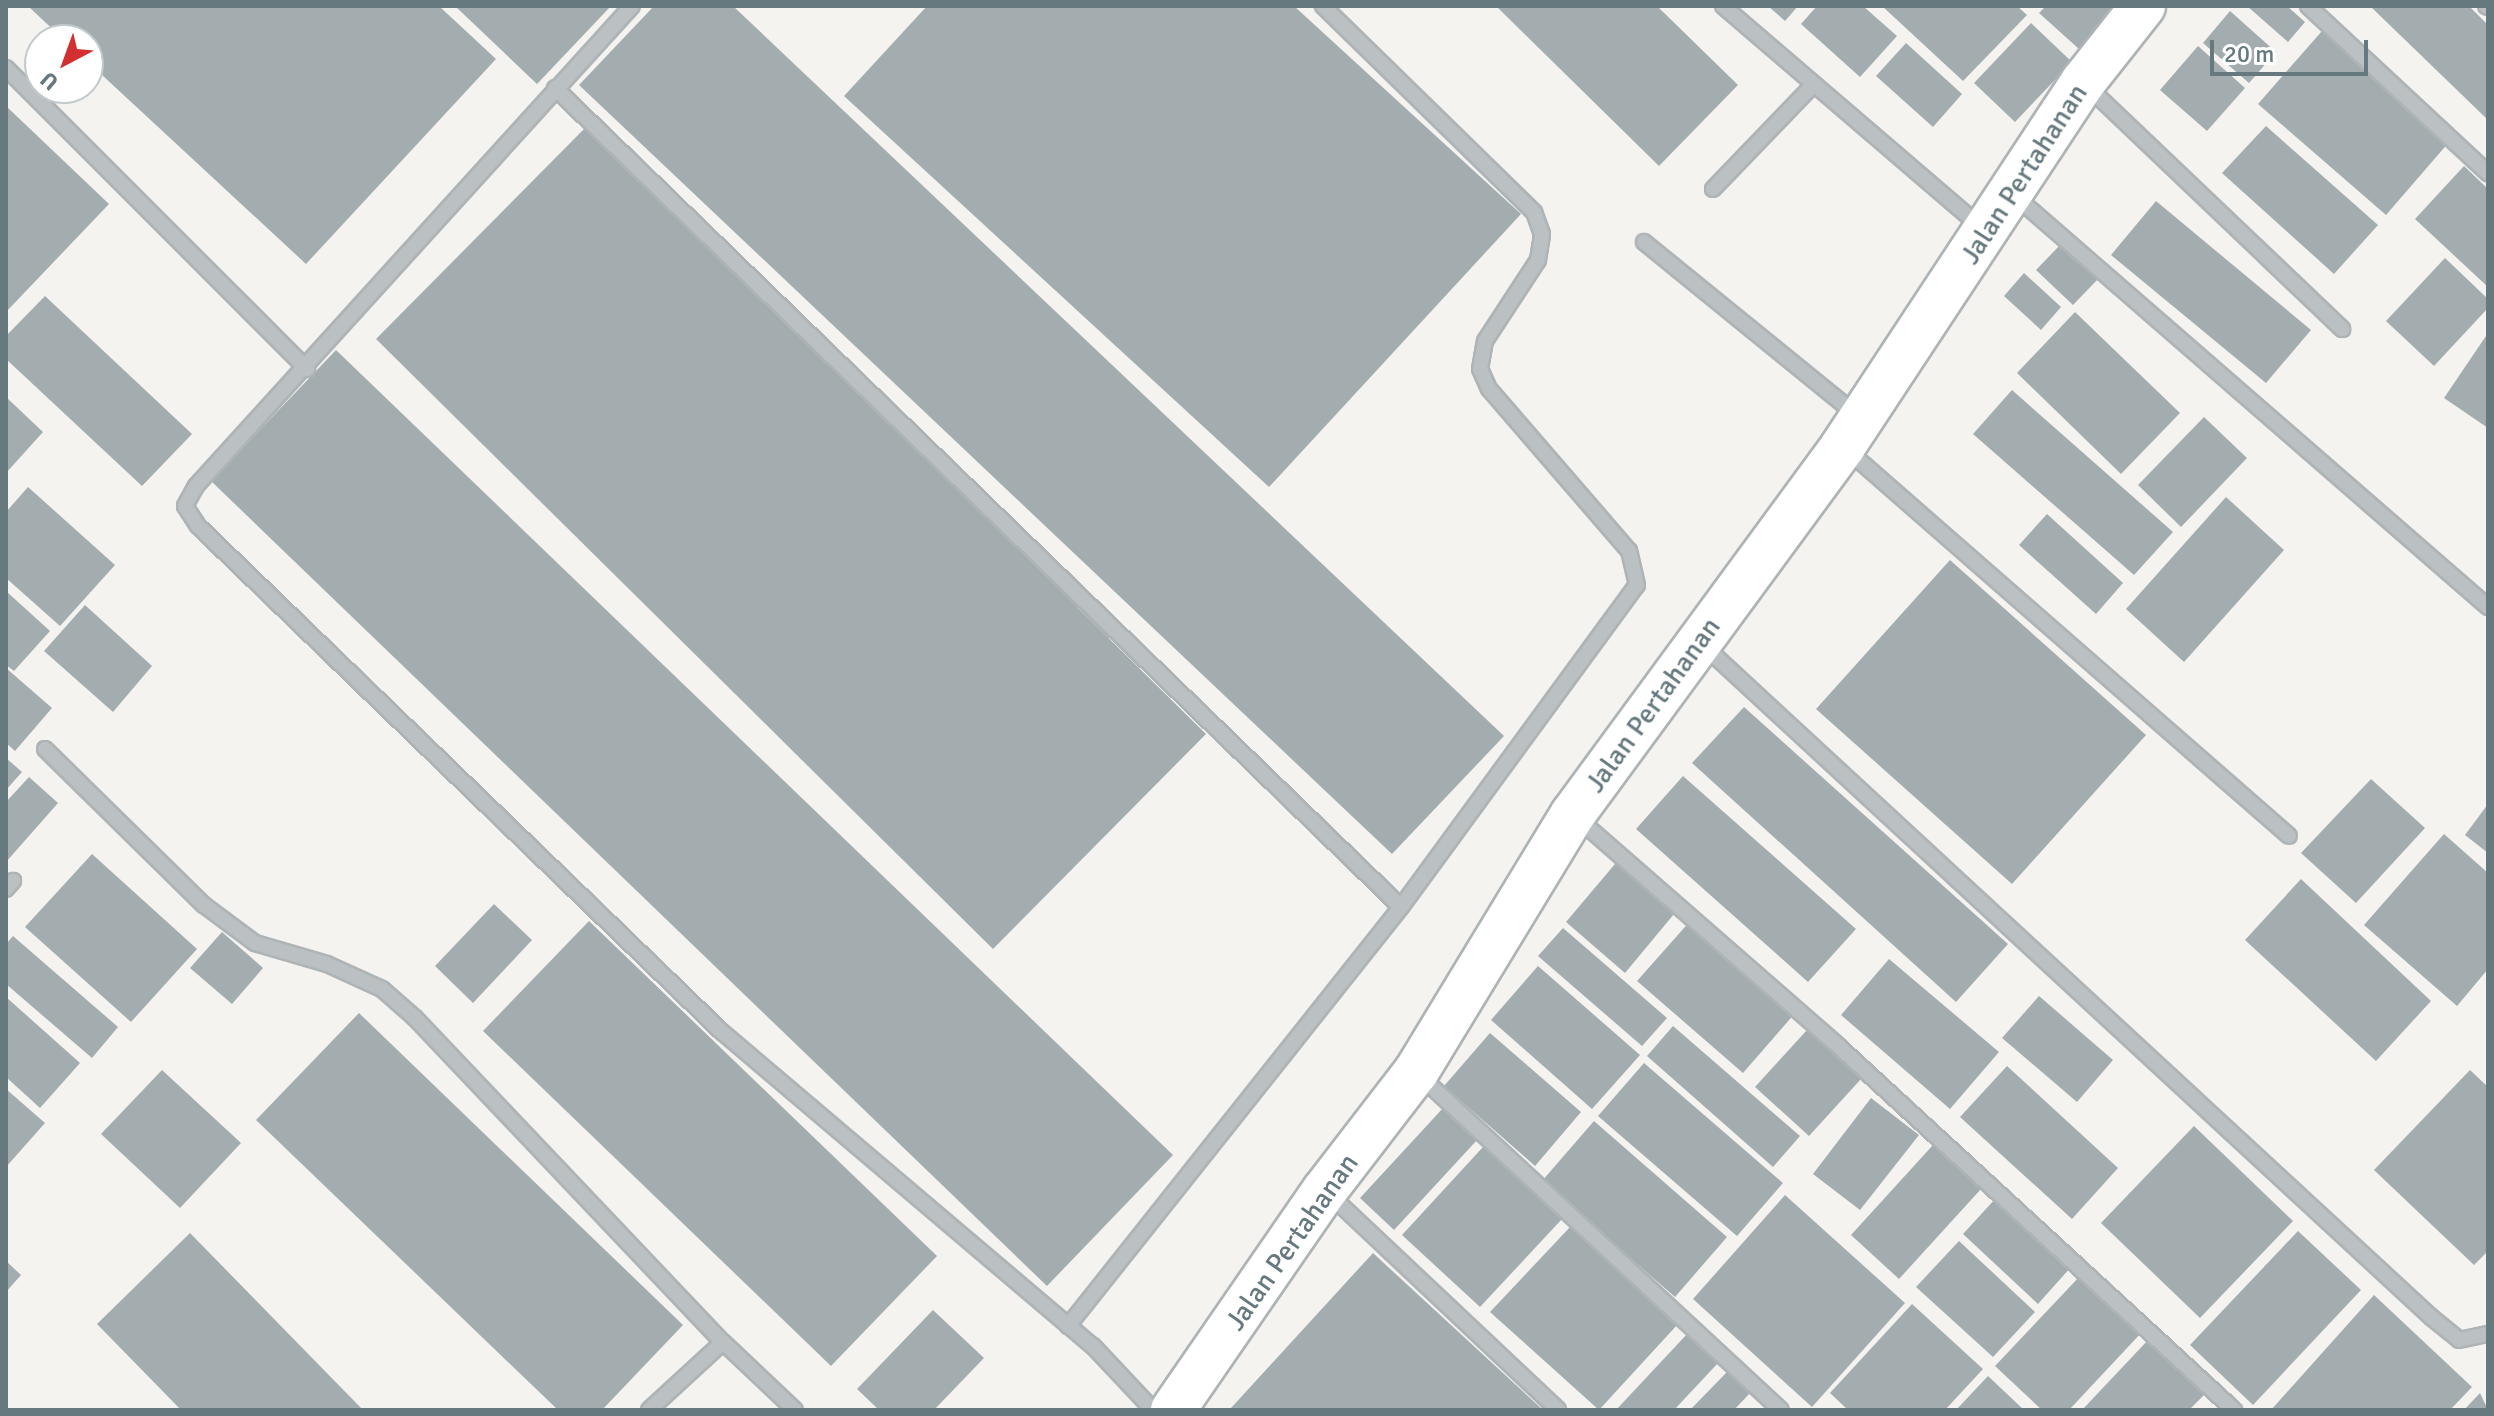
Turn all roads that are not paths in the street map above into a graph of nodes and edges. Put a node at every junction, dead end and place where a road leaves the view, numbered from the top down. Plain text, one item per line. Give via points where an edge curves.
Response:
1 (632, 6) edge
2 (1323, 6) edge
3 (1723, 6) edge
4 (2143, 6) edge
5 (2308, 6) edge
6 (6, 68) edge
7 (2083, 82) junction
8 (1813, 85) junction
9 (555, 88) junction
10 (2488, 173) edge
11 (1713, 189) dead end
12 (2012, 193) junction
13 (1987, 232) junction
14 (1644, 242) dead end
15 (2342, 329) dead end
16 (307, 369) junction
17 (1852, 432) junction
18 (2488, 607) edge
19 (1699, 642) junction
20 (45, 749) dead end
21 (1573, 814) junction
22 (2289, 836) dead end
23 (1401, 907) junction
24 (1416, 1072) junction
25 (1325, 1190) junction
26 (1068, 1326) junction
27 (2488, 1334) edge
28 (723, 1342) junction
29 (1178, 1403) edge
30 (649, 1410) edge
31 (795, 1410) edge
32 (1558, 1410) edge
33 (1781, 1410) edge
34 (2234, 1410) edge

1 - 9 street
2 - 23 street via 1534,212 1542,234 1538,260 1485,341 1480,369 1489,389 1629,551 1637,585
3 - 8 street
4 - 7 main road, Jalan Pertahanan
5 - 10 street
6 - 16 street
7 - 12 main road, Jalan Pertahanan
7 - 15 street
8 - 11 street
8 - 13 street
9 - 16 street
9 - 23 street
12 - 13 main road, Jalan Pertahanan
12 - 18 street
13 - 17 main road, Jalan Pertahanan
14 - 17 street
16 - 26 street via 196,486 185,506 198,526 721,1031
17 - 19 main road, Jalan Pertahanan
17 - 22 street
19 - 21 main road, Jalan Pertahanan
19 - 27 street via 2431,1317 2459,1340
20 - 28 street via 204,905 255,943 327,964 382,989
21 - 24 main road, Jalan Pertahanan
21 - 34 street via 1836,1044
23 - 26 street
24 - 25 main road, Jalan Pertahanan
24 - 33 street
25 - 29 main road, Jalan Pertahanan
25 - 32 street
26 - 29 street
28 - 30 street
28 - 31 street

